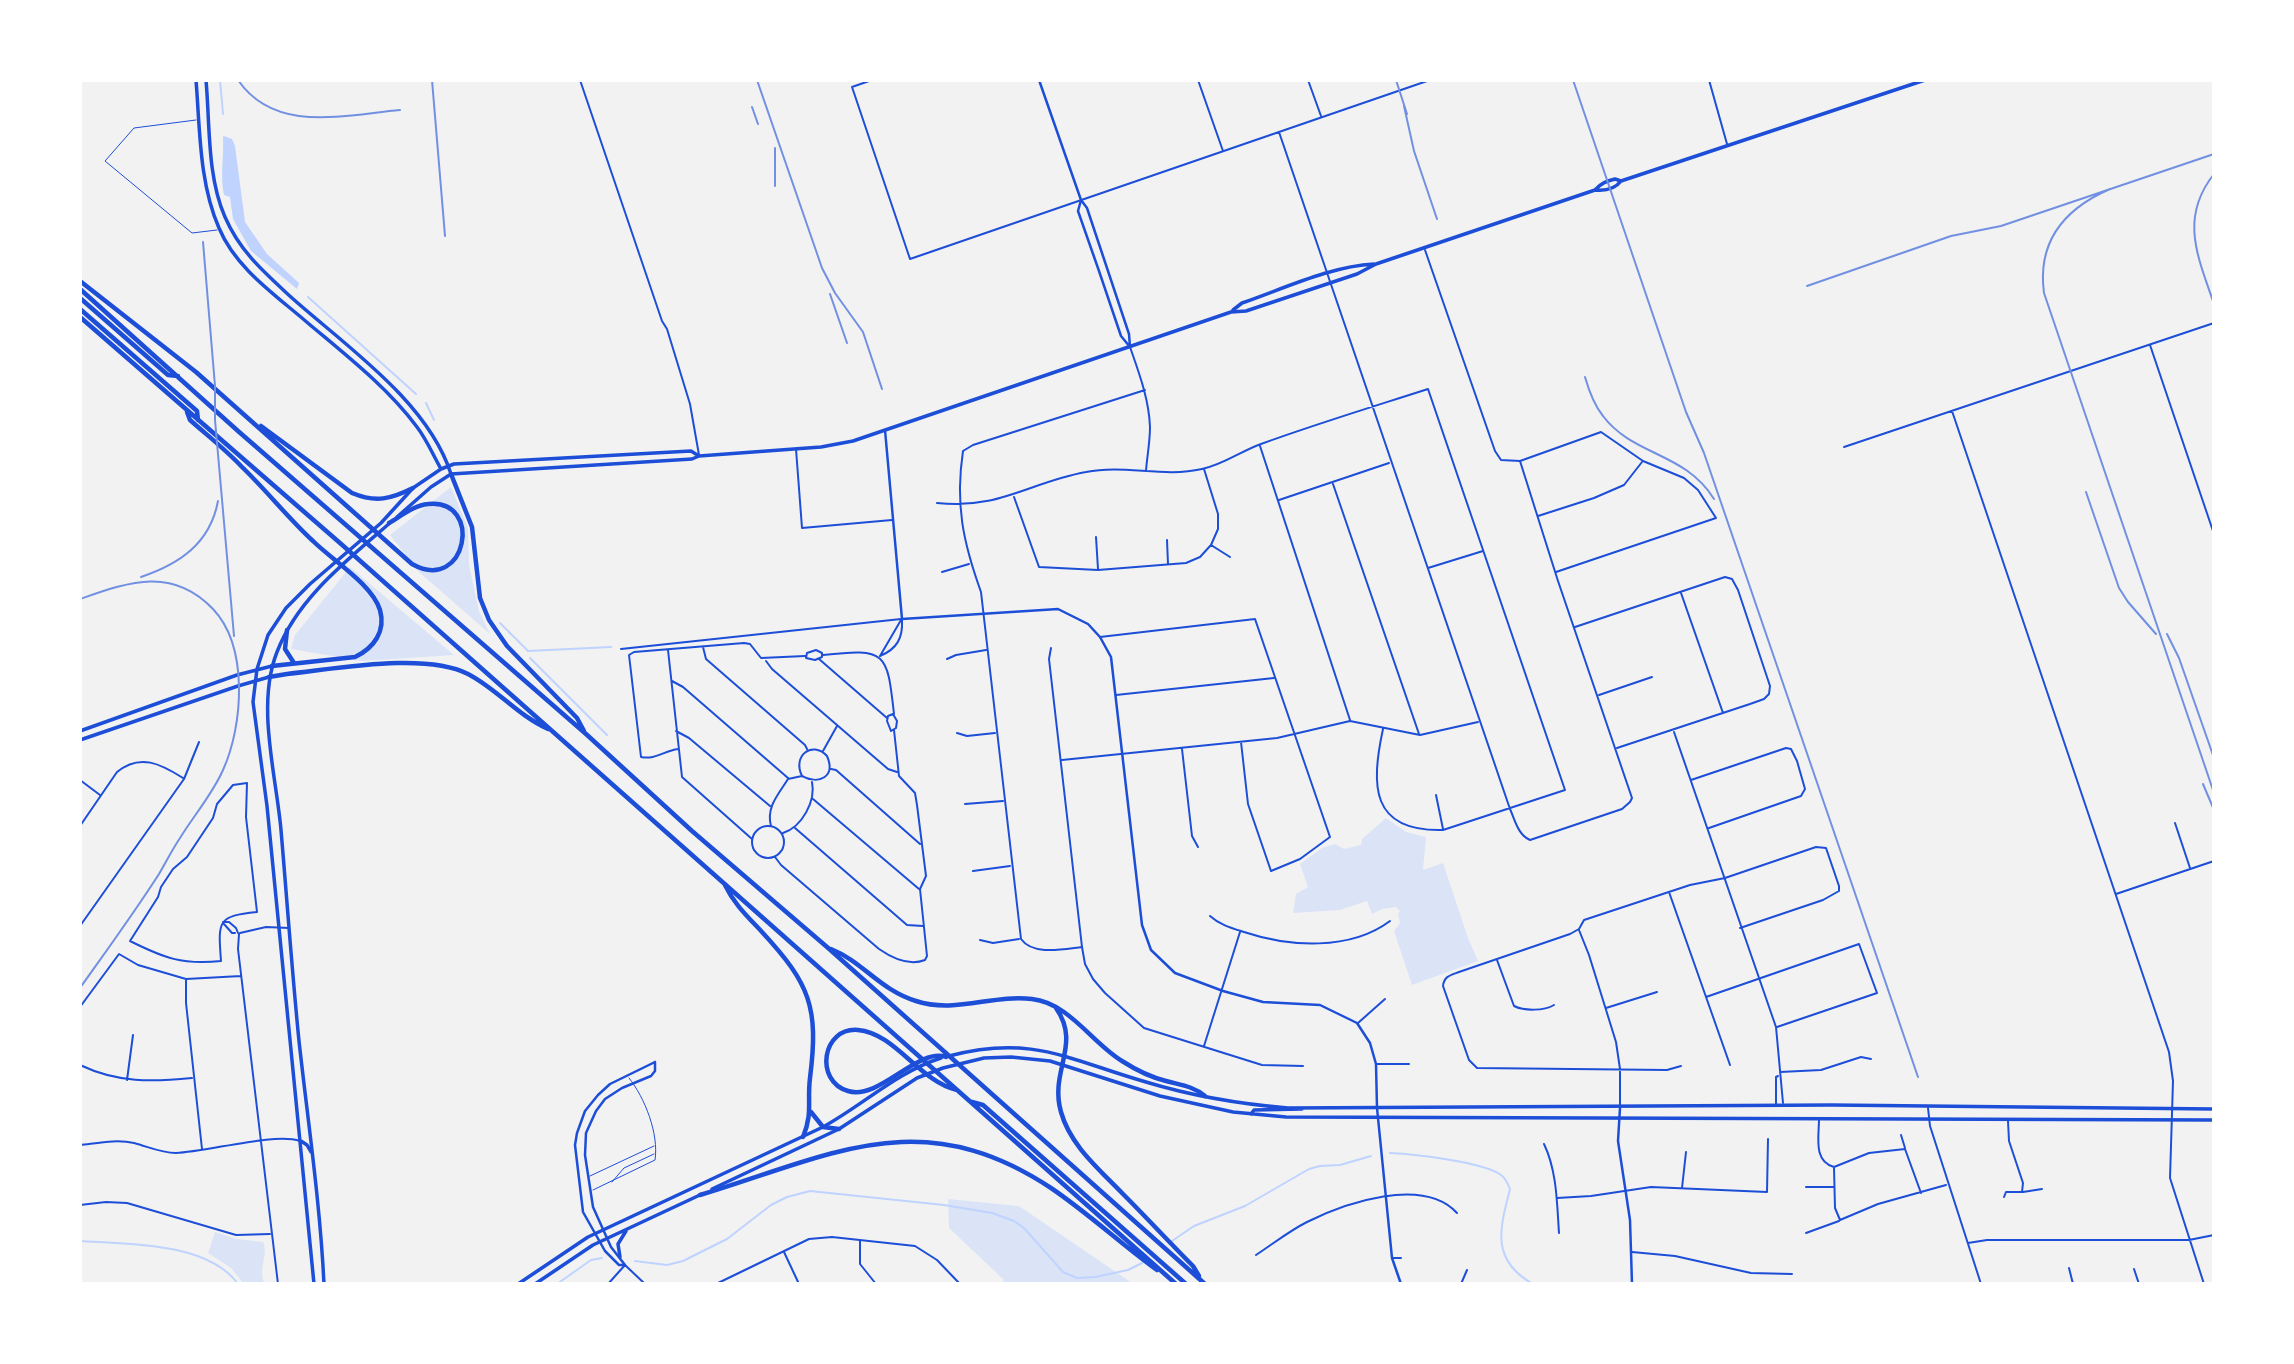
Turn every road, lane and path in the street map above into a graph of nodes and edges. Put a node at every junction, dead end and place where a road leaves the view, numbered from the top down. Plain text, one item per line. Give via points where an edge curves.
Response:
1 (196, 80) edge
2 (206, 80) edge
3 (580, 80) edge
4 (872, 80) edge
5 (1039, 80) edge
6 (1198, 80) edge
7 (1308, 80) edge
8 (1430, 80) edge
9 (1709, 80) edge
10 (1925, 80) edge
11 (1321, 118) junction
12 (199, 120) junction
13 (210, 125) junction
14 (1279, 132) junction
15 (1727, 145) junction
16 (1223, 151) junction
17 (1621, 181) junction
18 (1595, 190) junction
19 (1080, 200) junction
20 (219, 229) junction
21 (1424, 248) junction
22 (1376, 264) junction
23 (1327, 274) junction
24 (80, 281) edge
25 (1331, 283) junction
26 (80, 289) edge
27 (80, 298) edge
28 (293, 299) junction
29 (285, 304) junction
30 (80, 309) edge
31 (1231, 312) junction
32 (80, 317) edge
33 (2214, 323) edge
34 (2149, 344) junction
35 (1130, 346) junction
36 (179, 376) junction
37 (1145, 390) junction
38 (1371, 407) junction
39 (240, 410) junction
40 (187, 411) junction
41 (1952, 411) junction
42 (198, 421) junction
43 (885, 430) junction
44 (1259, 444) junction
45 (1844, 447) dead end
46 (795, 448) junction
47 (699, 456) junction
48 (1520, 461) junction
49 (1643, 461) junction
50 (1391, 462) junction
51 (448, 466) junction
52 (441, 469) junction
53 (1204, 469) junction
54 (1146, 472) junction
55 (451, 474) junction
56 (1333, 484) junction
57 (413, 488) junction
58 (1014, 496) junction
59 (1278, 501) junction
60 (937, 503) dead end
61 (960, 506) junction
62 (1538, 516) junction
63 (894, 520) junction
64 (389, 523) junction
65 (2214, 534) edge
66 (1096, 537) dead end
67 (1167, 540) dead end
68 (1210, 545) junction
69 (1484, 550) junction
70 (1230, 557) dead end
71 (970, 564) junction
72 (1168, 566) junction
73 (1427, 569) junction
74 (1098, 570) junction
75 (942, 572) dead end
76 (1555, 572) junction
77 (1681, 592) junction
78 (984, 613) junction
79 (902, 619) junction
80 (1574, 628) junction
81 (287, 630) junction
82 (1100, 637) junction
83 (703, 646) junction
84 (621, 649) dead end
85 (667, 649) junction
86 (1051, 649) dead end
87 (987, 650) junction
88 (823, 654) junction
89 (806, 656) junction
90 (880, 656) junction
91 (764, 659) junction
92 (819, 659) junction
93 (947, 659) dead end
94 (295, 663) junction
95 (272, 666) junction
96 (257, 669) junction
97 (269, 677) junction
98 (1652, 677) dead end
99 (1274, 678) junction
100 (255, 680) junction
101 (670, 680) junction
102 (1115, 695) junction
103 (1598, 696) junction
104 (1723, 713) junction
105 (894, 714) junction
106 (887, 719) junction
107 (1350, 721) junction
108 (1480, 722) junction
109 (838, 725) junction
110 (1383, 729) junction
111 (552, 730) junction
112 (894, 730) junction
113 (80, 731) edge
114 (676, 731) junction
115 (1674, 731) junction
116 (957, 733) dead end
117 (996, 733) junction
118 (586, 734) junction
119 (1296, 734) junction
120 (1420, 734) junction
121 (80, 740) edge
122 (199, 742) dead end
123 (1241, 742) junction
124 (678, 749) junction
125 (1182, 749) junction
126 (1617, 749) junction
127 (808, 750) junction
128 (823, 751) junction
129 (1122, 755) junction
130 (1061, 760) junction
131 (830, 769) junction
132 (898, 773) junction
133 (802, 776) junction
134 (184, 779) junction
135 (788, 779) junction
136 (1691, 779) junction
137 (80, 780) edge
138 (812, 781) junction
139 (101, 795) junction
140 (1436, 795) dead end
141 (813, 799) junction
142 (1004, 800) junction
143 (965, 804) dead end
144 (771, 806) junction
145 (1510, 809) junction
146 (2175, 824) dead end
147 (80, 826) edge
148 (771, 826) junction
149 (795, 828) junction
150 (1708, 828) junction
151 (1443, 830) junction
152 (782, 833) junction
153 (752, 839) junction
154 (922, 845) junction
155 (1198, 847) dead end
156 (775, 857) junction
157 (2214, 861) edge
158 (1011, 866) junction
159 (2191, 869) junction
160 (973, 871) dead end
161 (1725, 878) junction
162 (723, 882) junction
163 (920, 889) junction
164 (1668, 891) junction
165 (2116, 894) junction
166 (1210, 916) dead end
167 (289, 918) junction
168 (1390, 921) dead end
169 (224, 922) junction
170 (924, 925) junction
171 (80, 926) edge
172 (279, 927) junction
173 (1740, 928) junction
174 (289, 929) junction
175 (1578, 929) junction
176 (1241, 931) junction
177 (238, 933) junction
178 (1021, 939) junction
179 (980, 940) dead end
180 (827, 947) junction
181 (1082, 947) junction
182 (1496, 959) junction
183 (242, 975) junction
184 (1759, 978) junction
185 (186, 979) junction
186 (1223, 991) junction
187 (1657, 992) dead end
188 (1706, 997) junction
189 (1385, 999) dead end
190 (1050, 1003) junction
191 (1554, 1004) dead end
192 (80, 1007) edge
193 (1605, 1008) junction
194 (1357, 1023) junction
195 (1776, 1027) junction
196 (133, 1035) dead end
197 (1204, 1046) junction
198 (1064, 1055) junction
199 (946, 1057) joint
200 (1871, 1059) dead end
201 (1062, 1064) junction
202 (1376, 1064) junction
203 (1409, 1064) dead end
204 (80, 1065) edge
205 (1730, 1065) dead end
206 (1303, 1066) dead end
207 (1681, 1066) dead end
208 (1620, 1069) junction
209 (1779, 1074) junction
210 (628, 1076) junction
211 (897, 1076) junction
212 (194, 1078) junction
213 (127, 1081) junction
214 (633, 1083) junction
215 (958, 1090) junction
216 (1205, 1096) junction
217 (1776, 1106) junction
218 (1783, 1106) junction
219 (1928, 1107) junction
220 (1303, 1108) junction
221 (1377, 1108) junction
222 (1620, 1108) junction
223 (2172, 1109) junction
224 (2214, 1109) edge
225 (811, 1111) junction
226 (1251, 1114) junction
227 (1378, 1118) junction
228 (1819, 1118) junction
229 (1619, 1119) junction
230 (1928, 1119) junction
231 (2171, 1119) junction
232 (2008, 1120) junction
233 (2214, 1120) edge
234 (823, 1127) junction
235 (839, 1129) junction
236 (1901, 1135) dead end
237 (803, 1137) junction
238 (1768, 1139) dead end
239 (301, 1141) junction
240 (260, 1142) junction
241 (1544, 1144) dead end
242 (80, 1145) edge
243 (656, 1145) junction
244 (1905, 1149) junction
245 (202, 1150) junction
246 (1686, 1152) dead end
247 (656, 1153) junction
248 (313, 1154) junction
249 (1834, 1167) junction
250 (590, 1176) junction
251 (611, 1182) junction
252 (1948, 1184) junction
253 (1806, 1187) dead end
254 (1835, 1187) junction
255 (1682, 1189) junction
256 (2042, 1189) dead end
257 (1625, 1190) junction
258 (591, 1191) junction
259 (2022, 1192) junction
260 (1921, 1193) junction
261 (700, 1195) junction
262 (1386, 1196) junction
263 (1557, 1198) junction
264 (2004, 1198) dead end
265 (80, 1205) edge
266 (1457, 1213) dead end
267 (1840, 1220) junction
268 (603, 1229) junction
269 (626, 1230) junction
270 (595, 1233) junction
271 (1559, 1233) dead end
272 (1806, 1233) dead end
273 (270, 1234) junction
274 (2214, 1235) edge
275 (607, 1239) junction
276 (860, 1240) junction
277 (2189, 1240) junction
278 (600, 1242) junction
279 (1968, 1243) junction
280 (1137, 1248) junction
281 (784, 1251) junction
282 (1631, 1252) junction
283 (1256, 1255) dead end
284 (620, 1257) junction
285 (1392, 1258) junction
286 (1401, 1258) dead end
287 (625, 1265) junction
288 (1191, 1268) junction
289 (2069, 1268) dead end
290 (2134, 1269) dead end
291 (1467, 1270) dead end
292 (1792, 1274) dead end
293 (1203, 1282) edge
294 (278, 1283) edge
295 (314, 1283) edge
296 (324, 1283) edge
297 (518, 1283) edge
298 (535, 1283) edge
299 (608, 1283) edge
300 (645, 1283) edge
301 (716, 1283) edge
302 (799, 1283) edge
303 (876, 1283) edge
304 (960, 1283) edge
305 (1175, 1283) edge
306 (1186, 1283) edge
307 (1401, 1283) edge
308 (1461, 1283) edge
309 (1632, 1283) edge
310 (1982, 1283) edge
311 (2073, 1283) edge
312 (2139, 1283) edge
313 (2204, 1283) edge

1 - 12 main road
2 - 13 main road
3 - 47 street via 671,341 693,415
4 - 19 street via 852,87 910,259
5 - 19 street
6 - 16 street
7 - 11 street
8 - 11 street
9 - 15 street
10 - 15 main road
11 - 14 street
12 - 13 lane
12 - 20 main road via 208,198
12 - 20 lane via 134,128 106,161 185,229 192,233
13 - 28 main road via 214,177 226,221 242,249
14 - 16 street
14 - 23 street
15 - 17 main road
16 - 19 street
17 - 18 main road via 1603,191
17 - 18 main road via 1600,184
18 - 21 main road
19 - 35 street via 1087,208
19 - 35 street via 1078,211 1094,258 1121,336
20 - 29 main road via 246,268
21 - 22 main road
21 - 48 street via 1495,451 1501,460
22 - 23 main road
22 - 25 main road
23 - 25 street
23 - 31 main road via 1242,303
24 - 39 highway
25 - 31 main road
25 - 38 street
26 - 36 highway
27 - 36 highway via 168,375
28 - 29 main road
28 - 51 main road via 412,407
29 - 52 main road via 404,411
30 - 42 highway via 197,411
31 - 35 main road
32 - 40 highway
33 - 34 street
34 - 41 street
34 - 65 street
35 - 37 street
35 - 43 main road
36 - 118 highway
37 - 54 street via 1150,426
37 - 61 street via 963,451
38 - 44 street
38 - 50 street
38 - 69 street via 1428,389
39 - 57 highway via 352,493 376,500
39 - 64 highway via 417,566 446,566 461,550 460,522 444,507 421,505
40 - 42 highway
40 - 94 highway via 190,420 354,577 379,607 382,620 377,639 368,649 355,657
41 - 45 street
41 - 165 street
42 - 111 highway
43 - 46 main road via 837,444
43 - 63 street
44 - 53 street
44 - 59 street
46 - 47 main road
46 - 63 street via 802,528
47 - 51 main road via 691,451
47 - 55 main road
48 - 49 street via 1601,432
48 - 62 street
49 - 62 street via 1624,485
49 - 76 street via 1684,478 1716,518
50 - 56 street
50 - 73 street
51 - 52 main road
51 - 55 main road
52 - 55 main road
52 - 57 main road
53 - 54 street
53 - 68 street via 1218,514 1218,529
54 - 58 street via 1090,471
55 - 64 main road
55 - 118 highway via 472,527 480,598 489,620 507,646 577,718
56 - 59 street
56 - 120 street
57 - 96 main road via 282,613 268,635
58 - 61 street
58 - 74 street via 1039,567
59 - 107 street
60 - 61 street
61 - 71 street
62 - 76 street
63 - 79 street
64 - 81 main road via 327,579
66 - 74 street
67 - 72 street
68 - 70 street
68 - 72 street via 1186,564
69 - 73 street
69 - 145 street via 1565,790
71 - 75 street
71 - 78 street
72 - 74 street
73 - 108 street
76 - 80 street
77 - 80 street
77 - 104 street
77 - 104 street via 1725,577 1732,579 1738,590 1770,691 1764,699
78 - 79 street
78 - 82 street via 1058,609 1088,624
78 - 87 street
79 - 84 street
79 - 90 street
79 - 90 street via 898,643
80 - 103 street
81 - 94 highway via 285,649
81 - 95 main road
82 - 99 street via 1255,619
82 - 102 street via 1111,657
83 - 85 street
83 - 91 street via 747,643
83 - 127 street via 706,659
85 - 101 street
85 - 124 street via 634,652 628,660 641,757 658,757
86 - 130 street
87 - 93 street
87 - 117 street
88 - 89 street via 813,650
88 - 90 street via 872,652
88 - 92 street
89 - 91 street
89 - 92 street
90 - 105 street via 889,673
91 - 109 street
92 - 106 street
94 - 95 highway
95 - 96 main road
95 - 97 main road
96 - 100 main road
96 - 113 main road
97 - 100 main road
97 - 111 highway via 406,663 439,664 474,678 529,720
97 - 167 main road via 267,708
98 - 103 street
99 - 102 street
99 - 119 street
100 - 121 main road
100 - 172 main road via 254,723
101 - 114 street
101 - 135 street
102 - 129 street
103 - 126 street
104 - 115 street
105 - 106 street
105 - 112 street
106 - 112 street
107 - 110 street
107 - 119 street
108 - 120 street
108 - 145 street
109 - 128 street
109 - 132 street
110 - 120 street
110 - 151 street via 1375,774 1387,811 1403,825 1422,831
111 - 162 highway
112 - 132 street
114 - 124 street
114 - 144 street
115 - 126 street
115 - 136 street
116 - 117 street
117 - 142 street
118 - 180 highway
119 - 123 street
119 - 123 street via 1330,837 1300,859 1271,871 1248,804
122 - 134 street
123 - 125 street
124 - 153 street via 684,781
125 - 129 street
125 - 155 street via 1192,836
126 - 145 street via 1631,791 1630,803 1622,809 1530,840 1520,831
127 - 128 street
127 - 133 street via 798,761
128 - 131 street
129 - 130 street
129 - 186 street via 1142,925 1151,950 1175,973
130 - 181 street
131 - 138 street via 820,780
131 - 154 street
132 - 154 street via 915,793
133 - 135 street
133 - 138 street
134 - 139 street via 154,762 132,763 117,772
134 - 171 street
135 - 144 street
136 - 150 street
136 - 150 street via 1787,748 1797,761 1805,789 1795,799
137 - 139 street
138 - 141 street
139 - 147 street
140 - 151 street
141 - 149 street
141 - 163 street
142 - 143 street
142 - 158 street
144 - 148 street
145 - 151 street
146 - 159 street
148 - 152 street
148 - 153 street via 759,829
149 - 152 street
149 - 170 street via 907,925
150 - 161 street
152 - 156 street via 784,846
153 - 156 street via 756,853
154 - 163 street via 926,876
156 - 170 street via 892,957 925,960
157 - 159 street
158 - 160 street
158 - 178 street
159 - 165 street
161 - 164 street
161 - 173 street
161 - 173 street via 1826,848 1839,886 1839,891 1823,900
162 - 215 highway
162 - 225 highway via 732,899 790,963 806,992 814,1031
163 - 170 street
164 - 175 street via 1584,920
164 - 188 street
165 - 223 street via 2169,1052
166 - 176 street
167 - 172 street
167 - 174 main road
168 - 176 street via 1378,930 1333,943 1280,941
169 - 169 street via 230,915 257,912 246,817 247,783 233,785 217,804 214,818 173,869 130,941 184,963 221,961 219,938
169 - 177 street via 232,933
172 - 174 street
172 - 177 street
172 - 239 main road
173 - 184 street
174 - 248 main road
175 - 182 street
175 - 193 street
176 - 186 street
177 - 183 street
178 - 179 street
178 - 181 street via 1041,949
180 - 190 highway via 886,988 926,1004 952,1006 1021,998
180 - 288 highway
181 - 197 street via 1093,979 1144,1028
182 - 191 street via 1514,1006 1547,1009
182 - 208 street via 1448,976 1443,986 1469,1059 1477,1068
183 - 185 street
183 - 240 street
184 - 188 street
184 - 195 street
184 - 195 street via 1859,944 1869,968 1877,993
185 - 192 street via 138,965 119,954
185 - 212 street
186 - 194 street via 1263,1002 1320,1005
186 - 197 street
187 - 193 street
188 - 205 street
189 - 194 street
190 - 198 highway via 1066,1028
190 - 216 highway via 1121,1060
193 - 208 street
194 - 202 street
195 - 209 street
196 - 213 street
197 - 206 street via 1262,1065
198 - 199 main road via 1013,1047
198 - 201 highway
198 - 216 main road via 1144,1082
199 - 211 highway via 930,1058
200 - 209 street via 1861,1057 1821,1070
201 - 226 main road via 1151,1094
201 - 235 main road via 1024,1057 984,1058 943,1068 906,1084
201 - 288 highway via 1058,1095 1068,1130
202 - 203 street
202 - 221 street
204 - 213 street
207 - 208 street
208 - 222 street
209 - 217 street
209 - 218 street
210 - 214 lane
210 - 214 street via 655,1062 651,1076
210 - 270 street via 610,1084 590,1102 577,1133 583,1212
211 - 215 highway via 866,1091 847,1091 829,1076 827,1052 841,1034 865,1031 943,1087
211 - 234 main road
212 - 213 street
212 - 245 street
214 - 243 lane via 653,1125
214 - 250 street via 605,1099 588,1126 585,1143
215 - 280 highway
216 - 220 main road
217 - 218 main road
217 - 222 main road
218 - 219 main road
219 - 223 main road
219 - 230 street
220 - 221 main road
220 - 226 main road via 1254,1110
221 - 222 main road
221 - 227 street
222 - 229 street
223 - 224 main road
223 - 231 street
225 - 234 highway
225 - 237 highway
226 - 227 main road
227 - 229 main road
227 - 262 street
228 - 229 main road
228 - 230 main road
228 - 249 street via 1819,1154 1824,1163
229 - 257 street
230 - 232 main road
230 - 252 street
231 - 232 main road
231 - 233 main road
231 - 277 street via 2170,1178
232 - 259 street
234 - 235 highway
234 - 237 main road
235 - 261 main road
236 - 244 street
237 - 268 main road
238 - 255 street via 1767,1192
239 - 240 street
239 - 248 main road
239 - 295 main road
240 - 245 street
240 - 273 street
241 - 263 street
242 - 245 street via 125,1142 176,1153
243 - 247 lane
243 - 250 lane
244 - 249 street via 1870,1153
244 - 260 street
246 - 255 street
247 - 251 lane via 624,1168
247 - 251 lane via 653,1163
248 - 296 main road
249 - 254 street
250 - 258 street
251 - 258 lane
252 - 260 street
252 - 279 street
253 - 254 street
254 - 267 street
255 - 257 street via 1651,1186
256 - 259 street
257 - 263 street
257 - 282 street
258 - 268 street
259 - 264 street via 2006,1192
260 - 267 street
261 - 269 main road
261 - 280 highway via 860,1145 895,1141 944,1144 981,1153 1028,1174
262 - 266 street via 1422,1196 1449,1205
262 - 283 street via 1350,1204 1306,1223
262 - 285 street
263 - 271 street
265 - 273 street via 127,1203 236,1235
267 - 272 street
268 - 270 main road
268 - 275 street
269 - 275 main road
269 - 284 main road via 618,1244
270 - 278 street
270 - 297 main road
273 - 294 street
274 - 277 street
275 - 278 main road
275 - 284 street
276 - 281 street via 809,1239
276 - 303 street via 860,1264
276 - 304 street via 915,1246
277 - 279 street
277 - 313 street
278 - 287 street via 619,1265
278 - 298 main road
279 - 310 street
280 - 305 highway
280 - 306 highway
281 - 301 street
281 - 302 street
282 - 292 street via 1675,1256 1751,1273
282 - 309 street
284 - 287 street
285 - 286 street
285 - 307 street
287 - 299 street
287 - 300 street
288 - 293 highway
289 - 311 street
290 - 312 street
291 - 308 street

